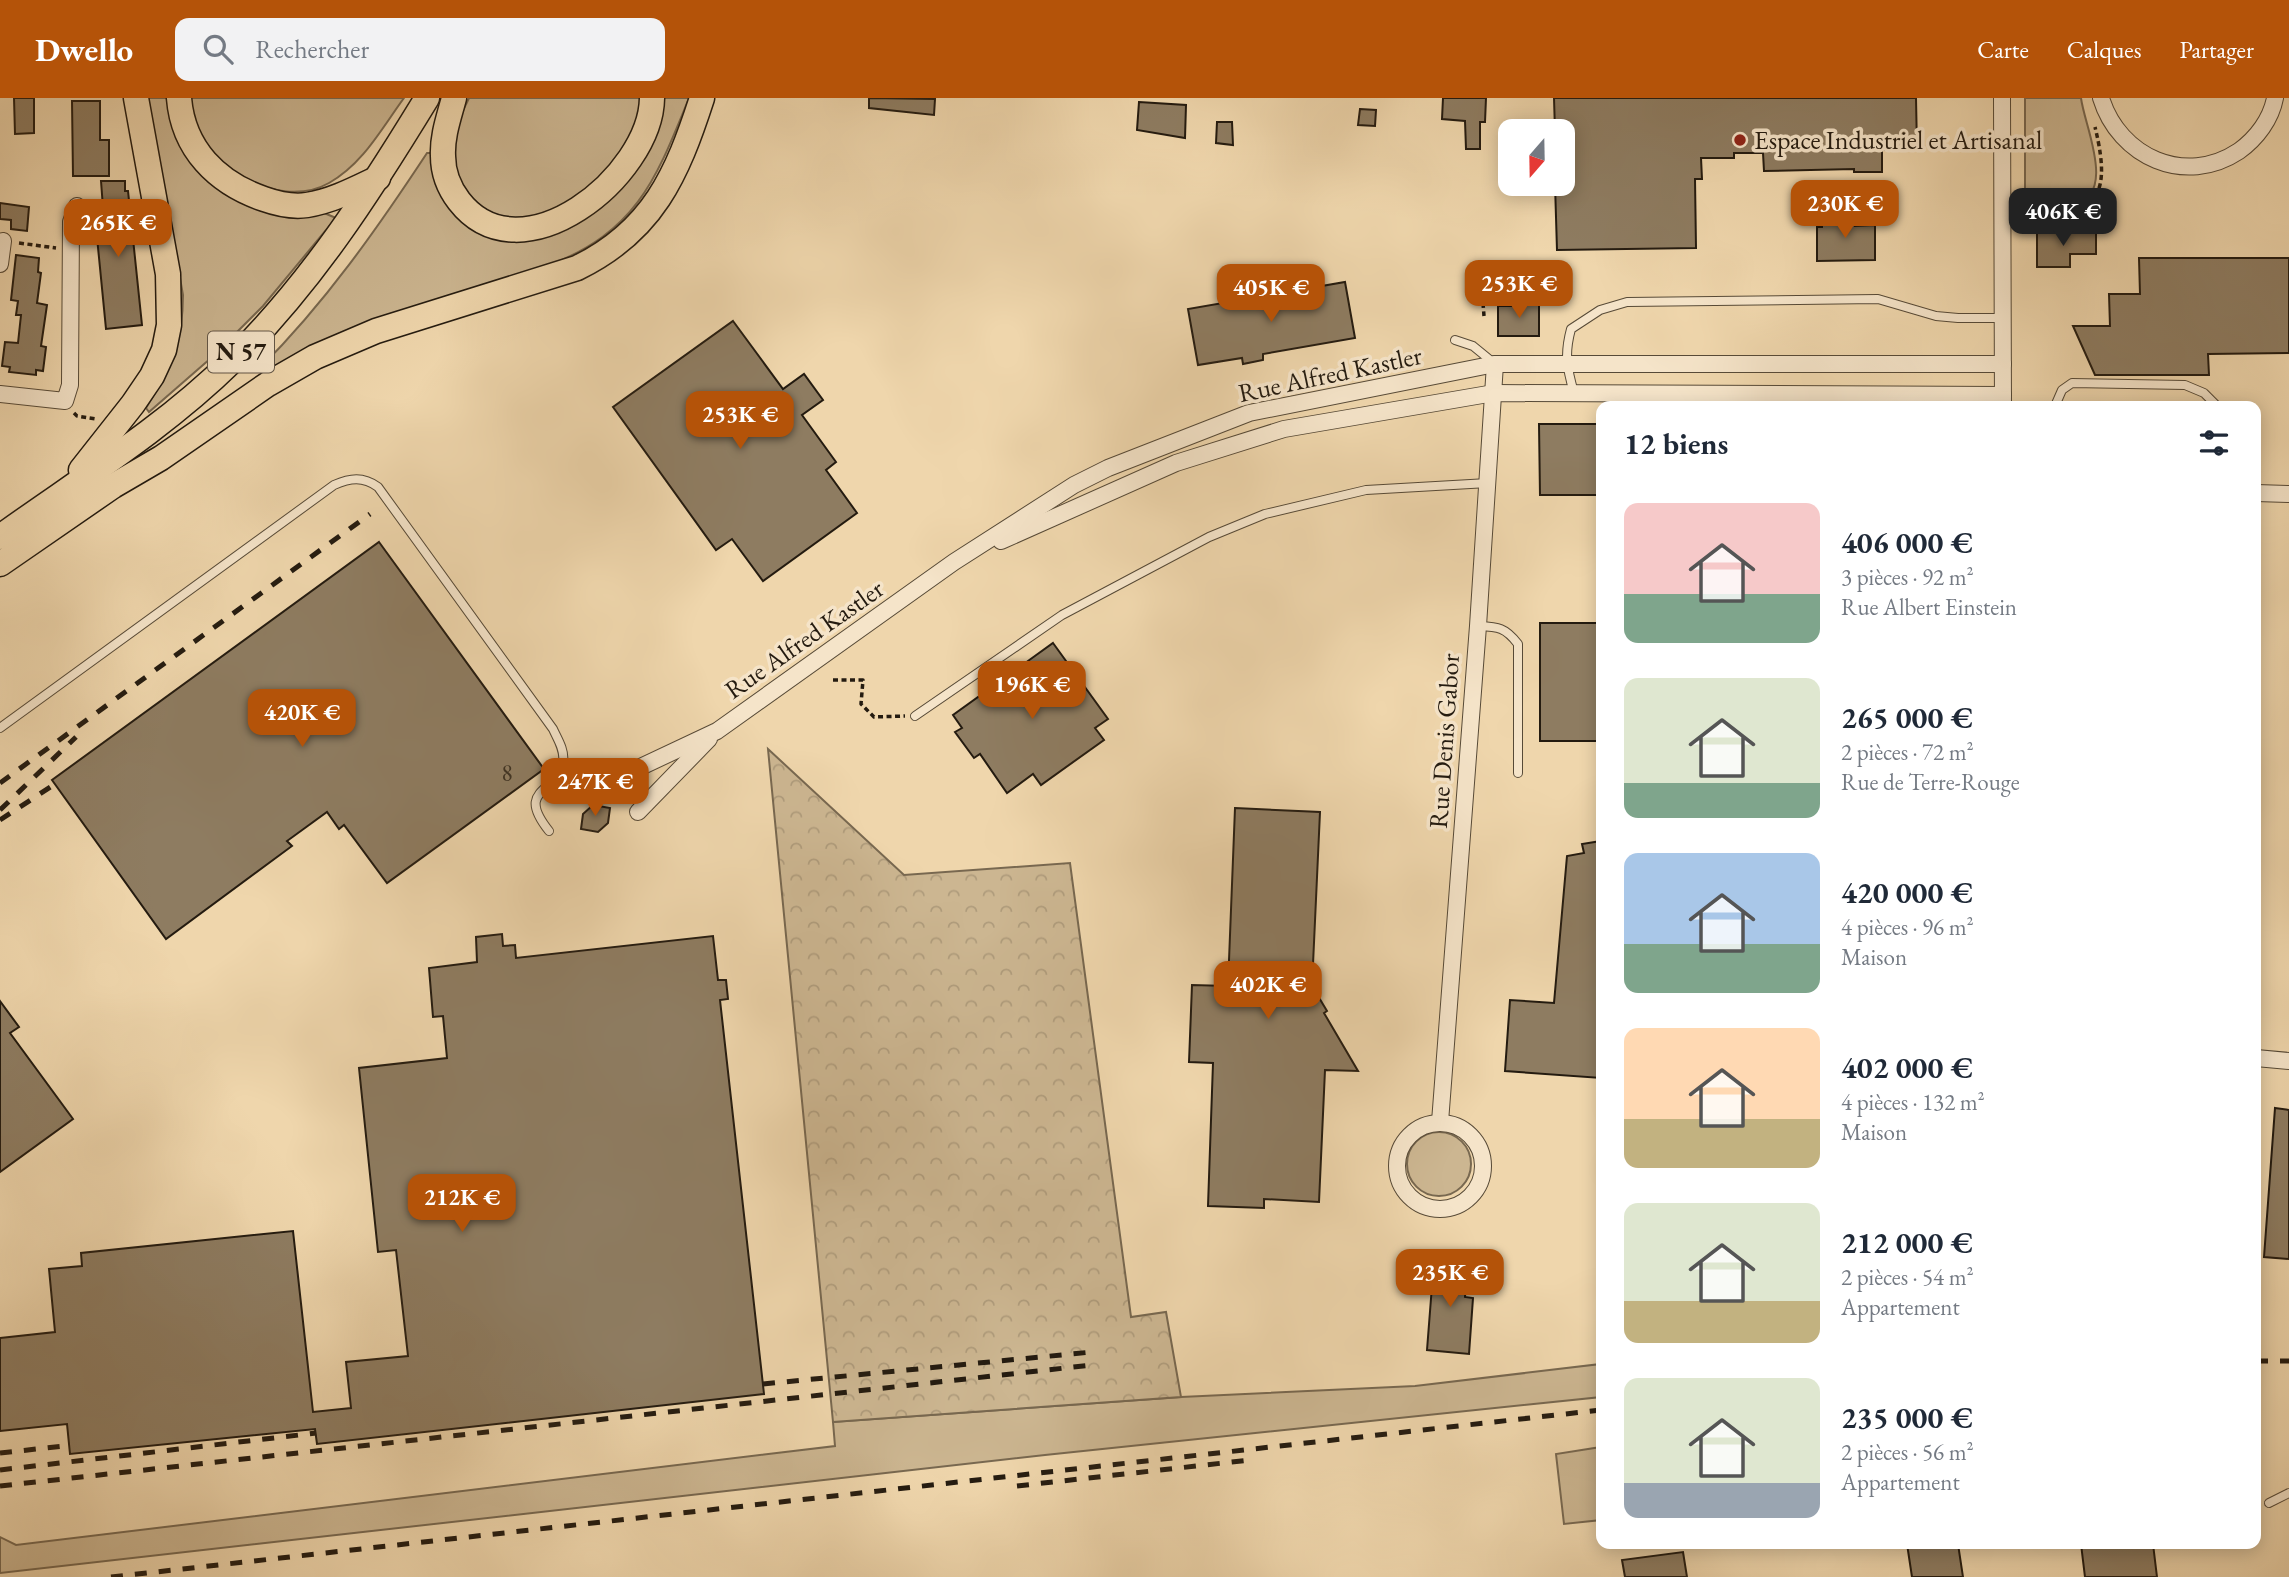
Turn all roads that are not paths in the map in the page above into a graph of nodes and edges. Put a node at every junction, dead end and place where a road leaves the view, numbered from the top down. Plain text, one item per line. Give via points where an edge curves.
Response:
1 (136, 98) edge
2 (178, 98) edge
3 (428, 98) edge
4 (446, 98) edge
5 (454, 98) edge
6 (652, 98) edge
7 (702, 98) edge
8 (2003, 98) edge
9 (2101, 98) edge
10 (2275, 98) edge
11 (378, 178) junction
12 (77, 206) dead end
13 (3, 241) road end
14 (0, 264) edge
15 (2002, 318) junction
16 (1455, 340) dead end
17 (1495, 364) junction
18 (2003, 364) junction
19 (1566, 365) junction
20 (1494, 393) junction
21 (1574, 393) junction
22 (0, 394) edge
23 (2003, 400) edge
24 (2057, 401) edge
25 (2212, 401) edge
26 (1488, 483) junction
27 (113, 486) junction
28 (67, 489) junction
29 (2261, 493) edge
30 (2289, 494) edge
31 (0, 537) edge
32 (954, 562) junction
33 (0, 564) edge
34 (1478, 626) junction
35 (915, 716) road end
36 (0, 728) edge
37 (717, 731) junction
38 (1518, 772) dead end
39 (615, 779) dead end
40 (638, 812) dead end
41 (549, 831) dead end
42 (2261, 1058) edge
43 (2289, 1061) edge
44 (1440, 1122) junction
45 (2289, 1493) edge
46 (2269, 1503) dead end

1 - 28 main road via 168,274 169,325 152,376
2 - 11 main road via 186,132 197,153 213,171 248,194 304,205 339,196
3 - 11 main road, N 57
4 - 27 main road, N 57 via 355,242 306,307 201,413
5 - 6 main road via 444,135 445,176 465,208 479,219 518,228 543,226 592,200 632,154 649,120
7 - 27 main road via 668,185 642,221 601,256 577,268 376,331 315,357
8 - 15 street
9 - 10 street via 2112,124 2139,152 2186,167 2209,165 2249,144 2264,125
11 - 28 main road, N 57 via 318,265 240,353 189,400
12 - 22 street via 71,222 70,385 65,401
13 - 14 street
15 - 18 street
15 - 19 lane via 1936,316 1878,299 1627,302 1600,310 1571,330
16 - 17 lane via 1473,346
17 - 19 street, Rue Alfred Kastler
17 - 20 street, Rue Denis Gabor
17 - 32 street, Rue Alfred Kastler via 1249,413 1085,479
18 - 19 street, Rue Alfred Kastler
18 - 23 street
19 - 21 lane
20 - 21 street, Rue Alfred Kastler
20 - 26 street, Rue Denis Gabor
20 - 32 street, Rue Alfred Kastler via 1284,429 1176,463
21 - 23 street, Rue Alfred Kastler
24 - 25 lane via 2062,390 2073,383 2185,385
26 - 34 street, Rue Denis Gabor
26 - 35 lane via 1366,490 1265,514 1209,537 1062,615
27 - 33 main road, N 57
28 - 31 main road, N 57
29 - 30 street
32 - 37 street, Rue Alfred Kastler
34 - 38 lane via 1499,627 1518,643
34 - 44 street, Rue Denis Gabor
36 - 41 lane via 334,485 357,478 378,487 553,729 563,760 534,805
37 - 39 street, Rue Alfred Kastler
37 - 40 street, Rue Alfred Kastler
42 - 43 street
44 - 44 street via 1412,1132 1402,1144 1397,1165 1402,1187 1411,1199 1439,1209 1467,1200 1483,1174 1480,1149 1473,1137 1463,1128
45 - 46 lane

